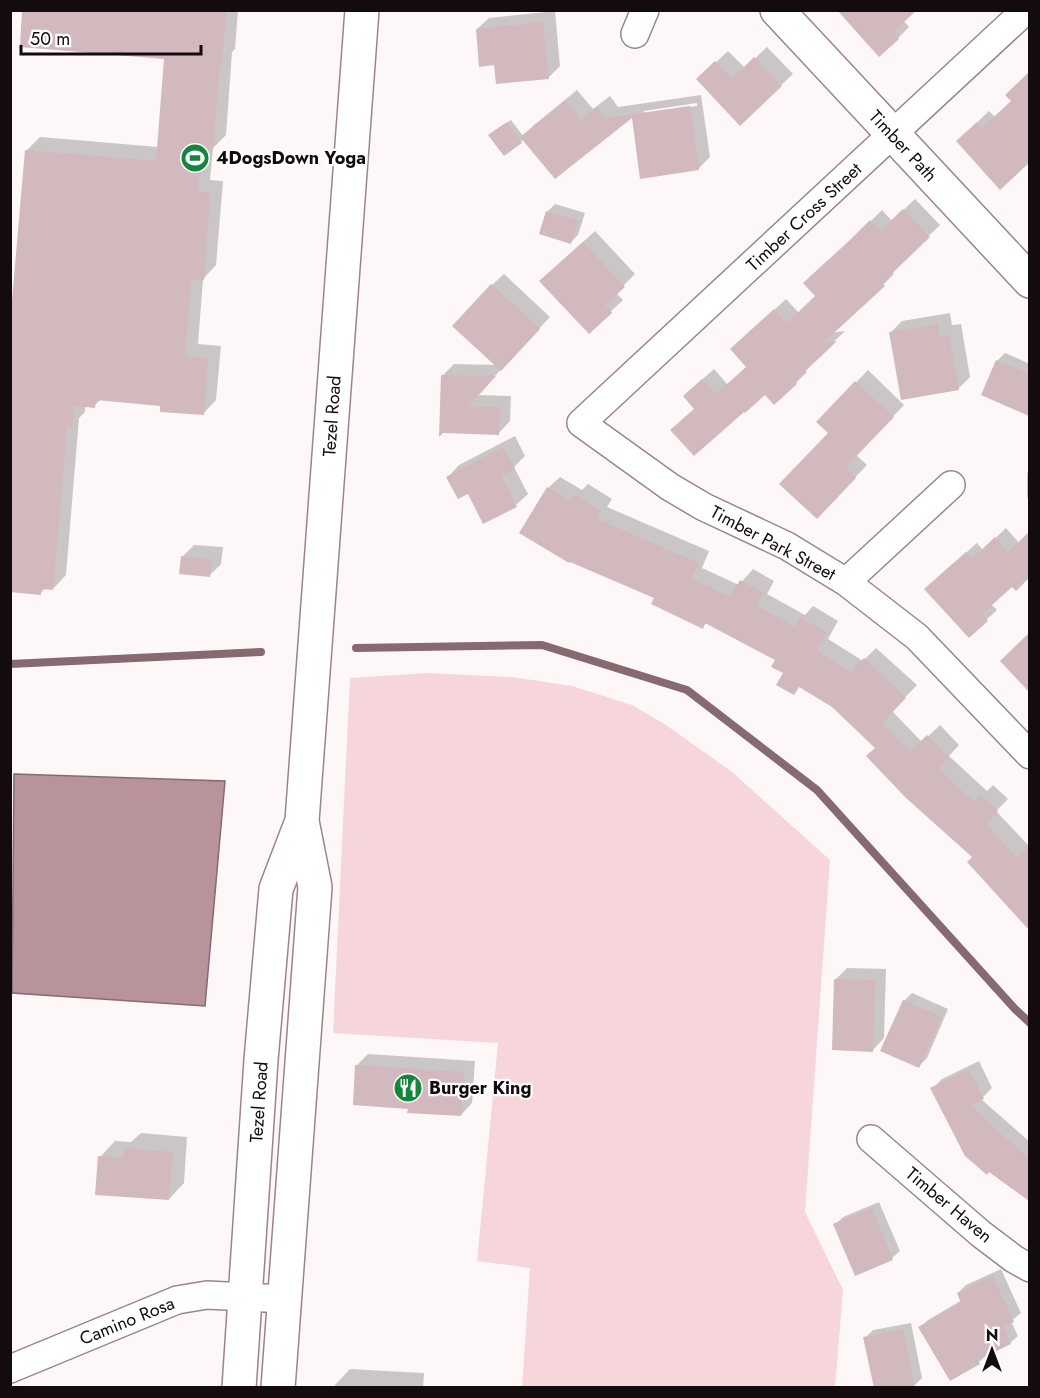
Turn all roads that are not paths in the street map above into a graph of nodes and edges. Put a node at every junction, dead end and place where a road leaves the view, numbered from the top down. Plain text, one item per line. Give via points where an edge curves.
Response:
1 (362, 10) edge
2 (777, 10) edge
3 (1026, 10) edge
4 (893, 135) junction
5 (1029, 281) edge
6 (581, 423) joint
7 (951, 486) dead end
8 (846, 582) junction
9 (1029, 755) edge
10 (302, 821) junction
11 (871, 1139) dead end
12 (1029, 1268) edge
13 (246, 1296) junction
14 (285, 1299) junction
15 (10, 1369) edge
16 (239, 1388) edge
17 (278, 1388) edge

1 - 10 main road, Tezel Road
2 - 4 main road, Timber Path
3 - 4 street, Timber Cross Street
4 - 5 main road, Timber Path
4 - 6 street, Timber Cross Street
6 - 8 street, Timber Park Street via 670,487 787,546
7 - 8 street
8 - 9 street, Timber Park Street via 917,638
10 - 13 main road, Tezel Road via 276,888
10 - 14 main road, Tezel Road via 315,887
11 - 12 street, Timber Haven via 981,1234
13 - 14 street, Camino Rosa
13 - 15 street, Camino Rosa via 177,1299
13 - 16 main road, Tezel Road
14 - 17 main road, Tezel Road

